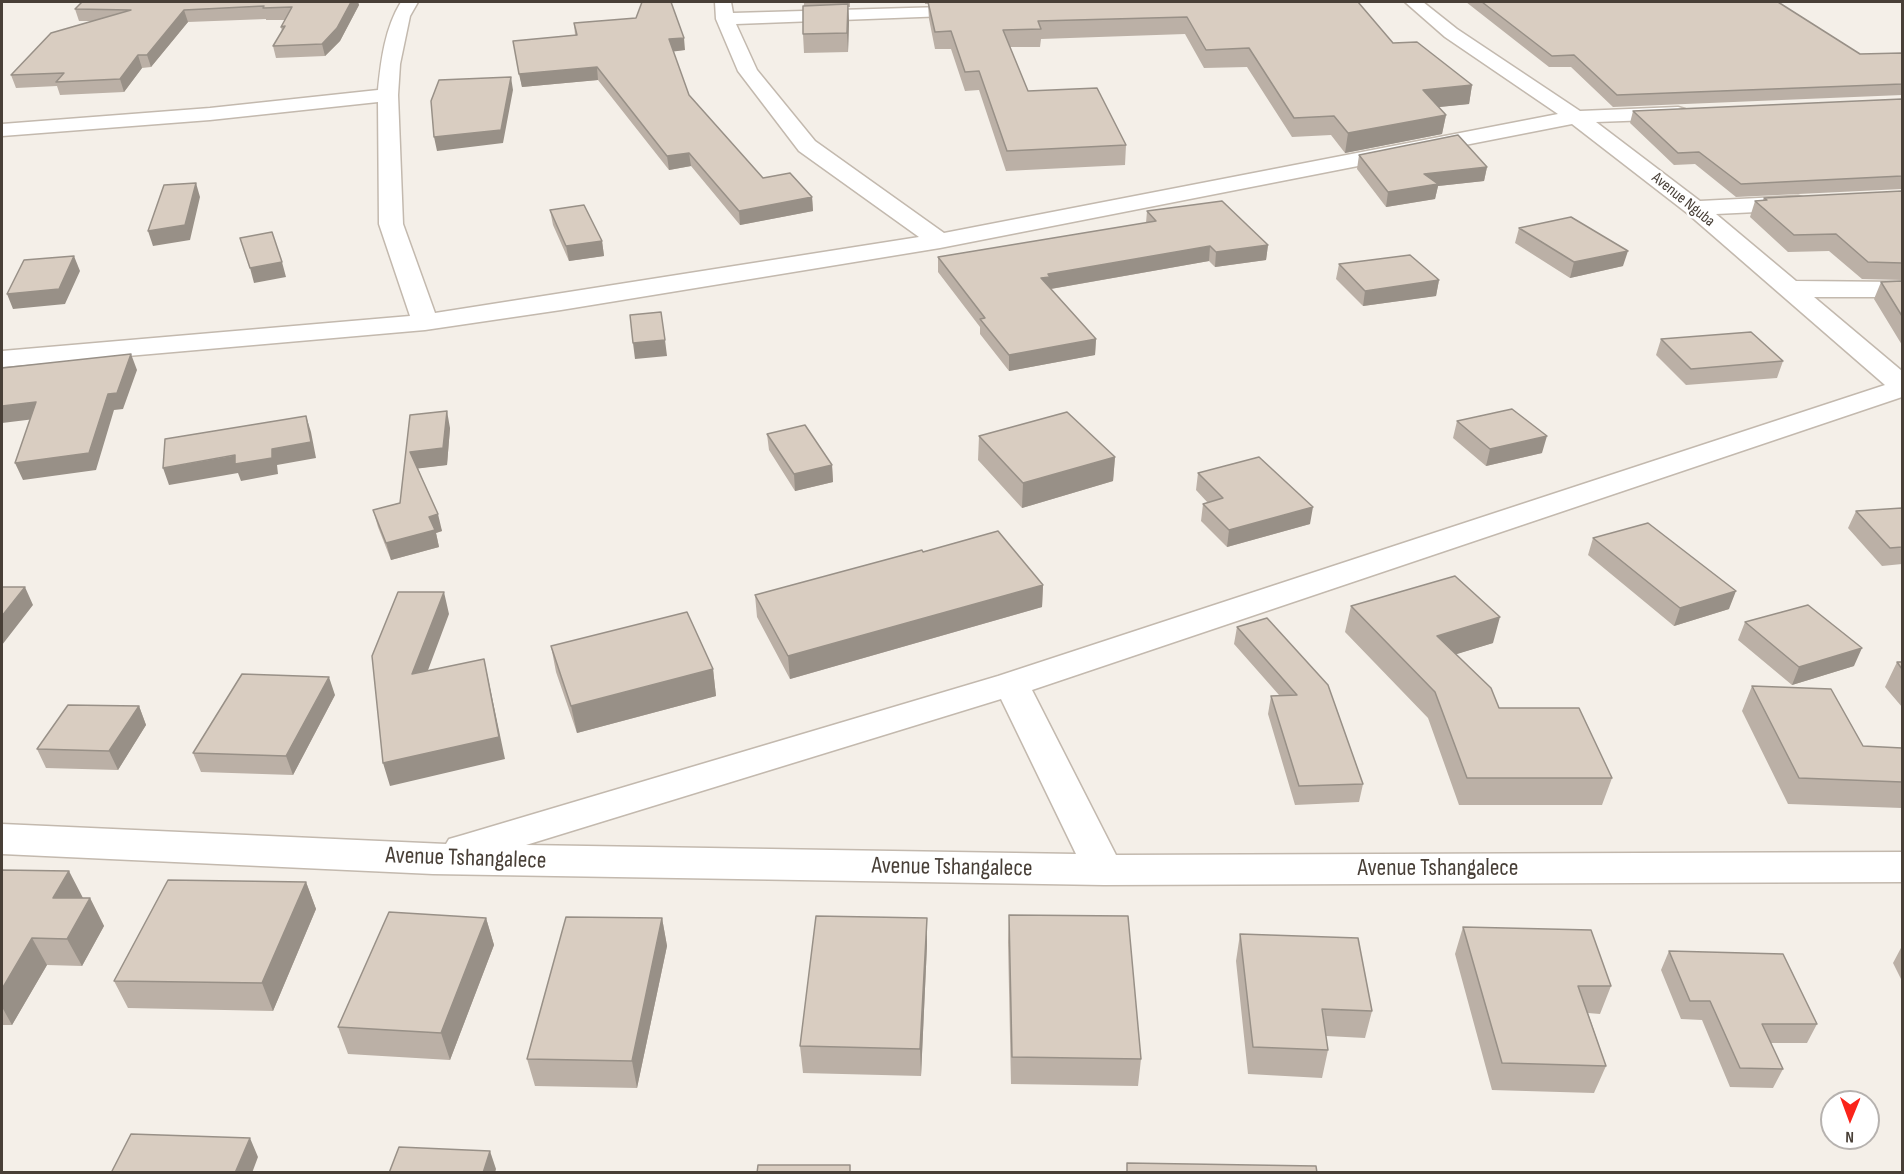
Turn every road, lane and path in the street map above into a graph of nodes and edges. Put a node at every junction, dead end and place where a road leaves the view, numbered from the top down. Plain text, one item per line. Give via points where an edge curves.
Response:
1 (409, 2) edge
2 (1413, 2) edge
3 (985, 9) edge
4 (724, 10) edge
5 (388, 96) junction
6 (1693, 112) edge
7 (1576, 117) junction
8 (2, 130) edge
9 (1822, 202) edge
10 (1695, 208) junction
11 (940, 241) junction
12 (1789, 289) junction
13 (1902, 289) edge
14 (425, 322) junction
15 (2, 359) edge
16 (1902, 386) edge
17 (1011, 684) junction
18 (2, 839) edge
19 (433, 859) junction
20 (1902, 867) edge
21 (1104, 870) junction

1 - 5 street via 401,16
2 - 7 street, Avenue Nguba via 1451,33
3 - 4 street
4 - 11 street via 748,71 807,146
5 - 8 street
5 - 14 street via 391,224
6 - 7 street
7 - 10 street, Avenue Nguba
7 - 11 street
9 - 10 street
10 - 12 street, Avenue Nguba
11 - 14 street
12 - 13 street
12 - 16 street, Avenue Nguba
14 - 15 street
16 - 17 street
17 - 19 street
17 - 21 street
18 - 19 street, Avenue Tshangalece
19 - 21 street, Avenue Tshangalece
20 - 21 street, Avenue Tshangalece

